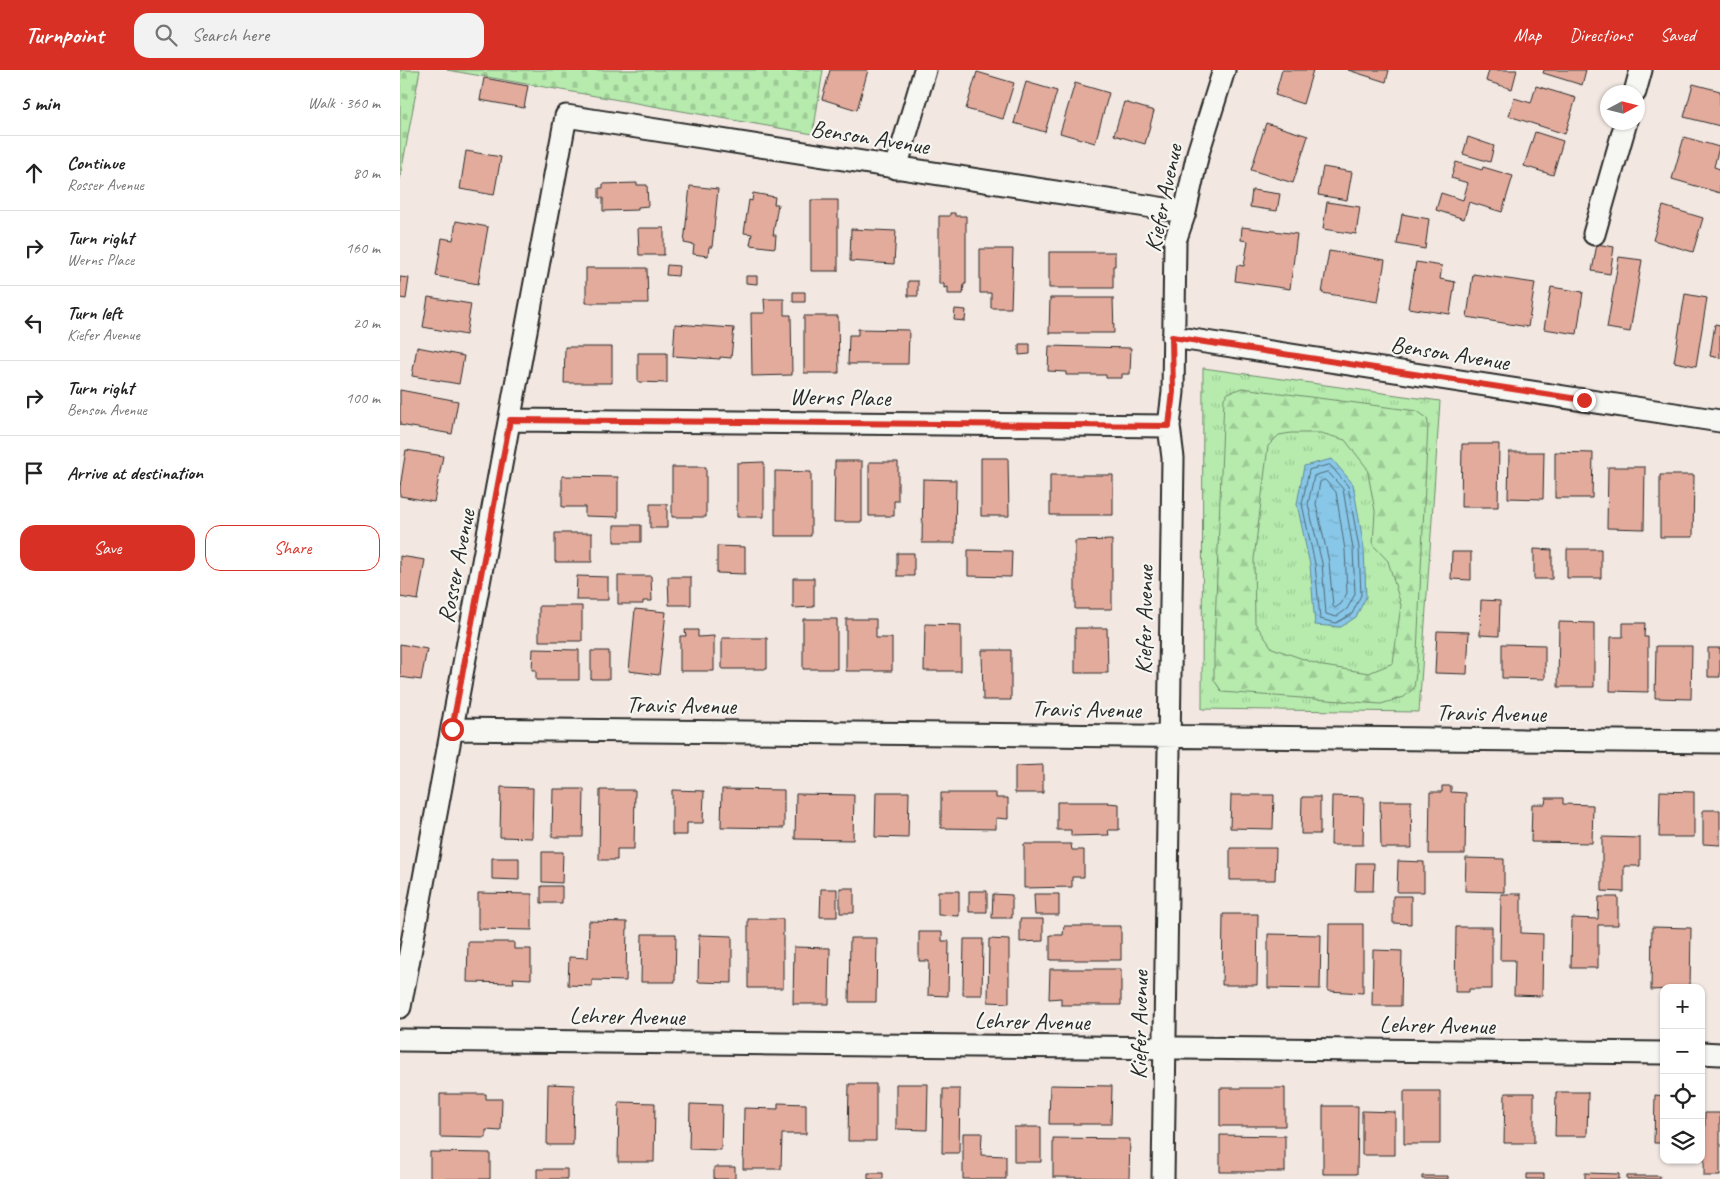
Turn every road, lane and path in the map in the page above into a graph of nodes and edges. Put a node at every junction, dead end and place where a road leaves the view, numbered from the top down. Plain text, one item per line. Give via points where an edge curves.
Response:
1 (925, 70) edge
2 (1224, 70) edge
3 (1641, 70) edge
4 (1637, 85) edge
5 (1624, 130) edge
6 (563, 135) joint
7 (896, 168) junction
8 (1185, 212) junction
9 (1594, 234) dead end
10 (1172, 337) junction
11 (510, 420) junction
12 (1720, 421) edge
13 (1169, 426) junction
14 (452, 729) junction
15 (1169, 736) junction
16 (1720, 742) edge
17 (400, 1006) edge
18 (400, 1040) edge
19 (1165, 1048) junction
20 (1660, 1053) edge
21 (1705, 1054) edge
22 (1720, 1054) edge
23 (1163, 1179) edge

1 - 7 street
2 - 8 street, Kiefer Avenue via 1198,153
3 - 4 street
5 - 9 street
6 - 7 street, Benson Avenue via 566,116
6 - 11 street, Rosser Avenue
7 - 8 street, Benson Avenue
8 - 10 street, Kiefer Avenue via 1175,241
10 - 12 street, Benson Avenue
10 - 13 street, Kiefer Avenue via 1173,392
11 - 13 street, Werns Place
11 - 14 street, Rosser Avenue
13 - 15 street, Kiefer Avenue via 1173,458
14 - 15 street, Travis Avenue
14 - 17 street, Rosser Avenue
15 - 16 street, Travis Avenue
15 - 19 street, Kiefer Avenue
18 - 19 street, Lehrer Avenue
19 - 20 street, Lehrer Avenue
19 - 23 street, Kiefer Avenue
21 - 22 street

